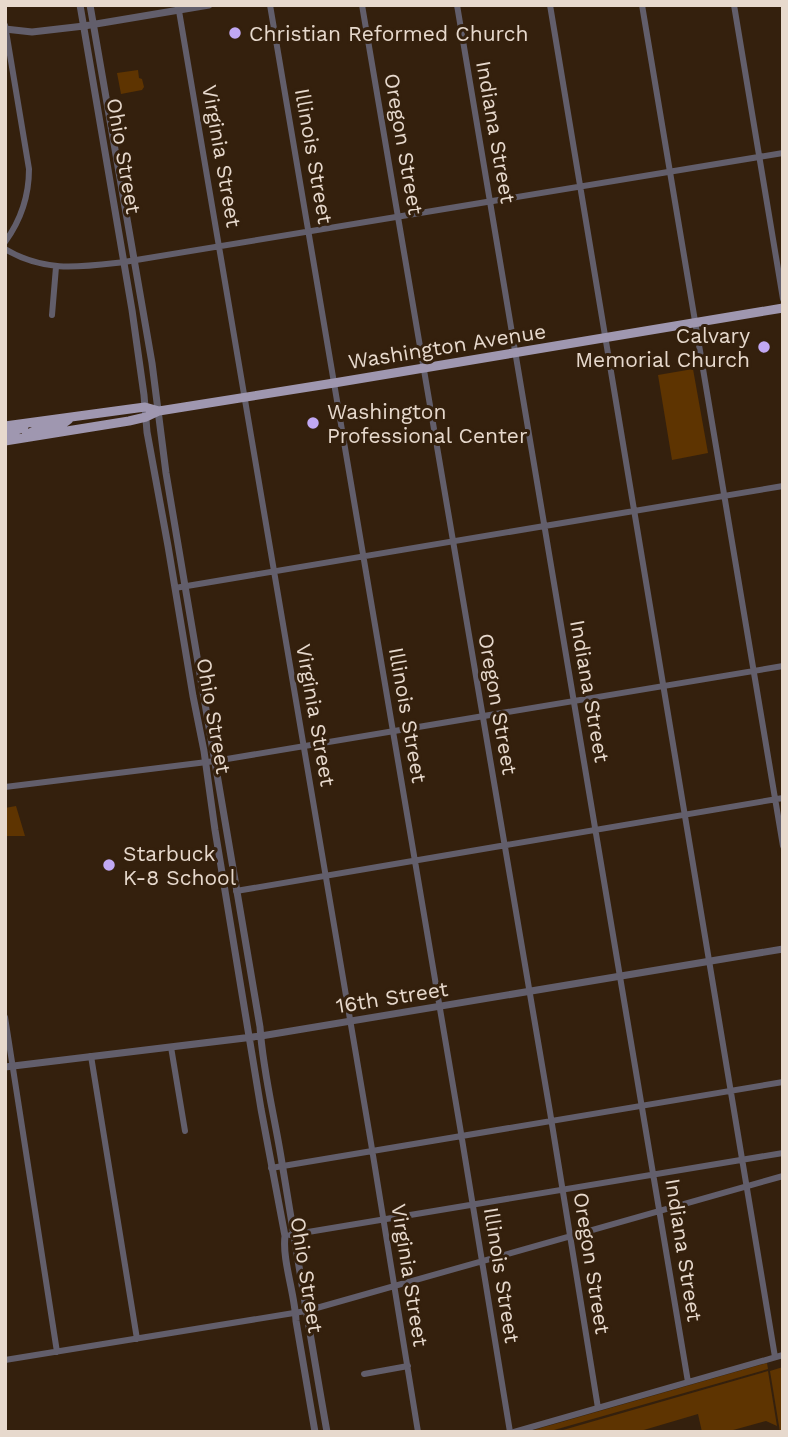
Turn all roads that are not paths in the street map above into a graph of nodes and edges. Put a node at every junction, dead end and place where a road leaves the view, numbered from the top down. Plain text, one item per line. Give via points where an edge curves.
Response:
1 (80, 5) edge
2 (90, 5) edge
3 (209, 5) edge
4 (270, 5) edge
5 (362, 5) edge
6 (457, 5) edge
7 (550, 5) edge
8 (642, 5) edge
9 (734, 5) edge
10 (179, 8) edge
11 (94, 24) junction
12 (84, 26) junction
13 (6, 28) edge
14 (783, 153) edge
15 (759, 157) junction
16 (670, 172) junction
17 (580, 187) junction
18 (490, 202) junction
19 (398, 217) junction
20 (309, 232) junction
21 (5, 242) edge
22 (219, 247) junction
23 (5, 249) edge
24 (134, 261) junction
25 (124, 262) junction
26 (55, 267) junction
27 (783, 299) edge
28 (783, 308) edge
29 (52, 314) dead end
30 (695, 323) junction
31 (605, 338) junction
32 (516, 353) junction
33 (424, 368) junction
34 (334, 383) junction
35 (244, 396) junction
36 (159, 411) junction
37 (146, 412) junction
38 (71, 416) junction
39 (35, 422) junction
40 (5, 426) edge
41 (5, 435) edge
42 (19, 439) junction
43 (5, 441) edge
44 (783, 486) edge
45 (724, 496) junction
46 (634, 511) junction
47 (545, 526) junction
48 (453, 541) junction
49 (363, 556) junction
50 (274, 571) junction
51 (185, 586) junction
52 (175, 588) junction
53 (783, 666) edge
54 (753, 671) junction
55 (664, 686) junction
56 (574, 701) junction
57 (483, 716) junction
58 (393, 731) junction
59 (304, 746) junction
60 (215, 761) junction
61 (205, 762) junction
62 (5, 787) edge
63 (779, 799) edge
64 (685, 815) junction
65 (215, 830) junction
66 (596, 830) junction
67 (227, 833) junction
68 (505, 845) junction
69 (783, 846) edge
70 (415, 860) junction
71 (326, 876) junction
72 (236, 891) junction
73 (783, 949) edge
74 (710, 961) junction
75 (621, 976) junction
76 (529, 992) junction
77 (440, 1007) junction
78 (5, 1017) edge
79 (351, 1022) junction
80 (261, 1036) junction
81 (249, 1038) junction
82 (170, 1046) junction
83 (91, 1056) junction
84 (9, 1066) edge
85 (783, 1082) edge
86 (732, 1091) junction
87 (642, 1106) junction
88 (551, 1121) junction
89 (185, 1131) dead end
90 (462, 1136) junction
91 (372, 1151) junction
92 (783, 1153) edge
93 (743, 1160) junction
94 (283, 1166) junction
95 (271, 1168) junction
96 (654, 1175) junction
97 (783, 1176) edge
98 (748, 1186) junction
99 (563, 1190) junction
100 (473, 1205) junction
101 (660, 1212) junction
102 (384, 1220) junction
103 (289, 1235) junction
104 (570, 1237) junction
105 (482, 1262) junction
106 (395, 1287) junction
107 (306, 1311) junction
108 (296, 1313) junction
109 (137, 1339) junction
110 (57, 1352) junction
111 (779, 1356) edge
112 (5, 1360) edge
113 (408, 1366) junction
114 (364, 1374) dead end
115 (688, 1382) junction
116 (598, 1408) junction
117 (315, 1432) edge
118 (327, 1432) edge
119 (418, 1432) edge
120 (512, 1432) edge

1 - 12 street, Ohio Street
2 - 11 street, Ohio Street
3 - 10 street
4 - 20 street, Illinois Street
5 - 19 street, Oregon Street
6 - 18 street, Indiana Street
7 - 17 street
8 - 16 street
9 - 15 street
10 - 11 street
10 - 22 street, Virginia Street
11 - 12 street
11 - 24 street, Ohio Street
12 - 13 street via 32,32
12 - 25 street, Ohio Street
13 - 21 street via 29,179 23,208
14 - 15 street
15 - 16 street
15 - 27 street
16 - 17 street
16 - 30 street
17 - 18 street
17 - 31 street
18 - 19 street
18 - 32 street, Indiana Street
19 - 20 street
19 - 33 street, Oregon Street
20 - 22 street
20 - 34 street, Illinois Street
22 - 24 street
22 - 35 street, Virginia Street
23 - 26 street
24 - 25 street
24 - 36 street, Ohio Street
25 - 26 street
25 - 37 street, Ohio Street
26 - 29 street
28 - 30 main road, Washington Avenue
30 - 31 main road, Washington Avenue
30 - 45 street
31 - 32 main road, Washington Avenue
31 - 46 street
32 - 33 main road, Washington Avenue
32 - 47 street, Indiana Street
33 - 34 main road, Washington Avenue
33 - 48 street, Oregon Street
34 - 35 main road, Washington Avenue
34 - 49 street, Illinois Street
35 - 36 main road, Washington Avenue
35 - 50 street, Virginia Street
36 - 37 main road, Washington Avenue
36 - 51 street, Ohio Street
37 - 38 main road, Washington Avenue
37 - 42 main road, Washington Avenue
37 - 52 street, Ohio Street
38 - 39 main road, Washington Avenue
38 - 42 main road via 68,422
39 - 40 main road, Washington Avenue
39 - 41 main road
42 - 43 main road, Washington Avenue
44 - 45 street
45 - 46 street
45 - 54 street
46 - 47 street
46 - 55 street
47 - 48 street
47 - 56 street, Indiana Street
48 - 49 street
48 - 57 street, Oregon Street
49 - 50 street
49 - 58 street, Illinois Street
50 - 51 street
50 - 59 street, Virginia Street
51 - 52 street
51 - 60 street, Ohio Street
52 - 61 street, Ohio Street
53 - 54 street
54 - 55 street
54 - 63 street
55 - 56 street
55 - 64 street
56 - 57 street
56 - 66 street, Indiana Street
57 - 58 street
57 - 68 street, Oregon Street
58 - 59 street
58 - 70 street, Illinois Street
59 - 60 street
59 - 71 street, Virginia Street
60 - 61 street
60 - 67 street, Ohio Street
61 - 62 street
61 - 65 street, Ohio Street
63 - 64 street
63 - 69 street
64 - 66 street
64 - 74 street
65 - 67 street
65 - 81 street, Ohio Street
66 - 68 street
66 - 75 street, Indiana Street
67 - 72 street, Ohio Street
68 - 70 street
68 - 76 street, Oregon Street
70 - 71 street
70 - 77 street, Illinois Street
71 - 72 street
71 - 79 street, Virginia Street
72 - 80 street, Ohio Street
73 - 74 street, 16th Street
74 - 75 street, 16th Street
74 - 86 street
75 - 76 street, 16th Street
75 - 87 street, Indiana Street
76 - 77 street, 16th Street
76 - 88 street, Oregon Street
77 - 79 street, 16th Street
77 - 90 street, Illinois Street
78 - 84 street
79 - 80 street, 16th Street
79 - 91 street, Virginia Street
80 - 81 street, 16th Street
80 - 94 street, Ohio Street
81 - 82 street, 16th Street
81 - 95 street, Ohio Street
82 - 83 street, 16th Street
82 - 89 street
83 - 84 street, 16th Street
83 - 109 street
84 - 110 street
85 - 86 street
86 - 87 street
86 - 93 street
87 - 88 street
87 - 96 street, Indiana Street
88 - 90 street
88 - 99 street, Oregon Street
90 - 91 street
90 - 100 street, Illinois Street
91 - 94 street
91 - 102 street, Virginia Street
92 - 93 street
93 - 96 street
93 - 98 street
94 - 95 street
94 - 103 street, Ohio Street
95 - 103 street, Ohio Street
96 - 99 street
96 - 101 street, Indiana Street
97 - 98 street
98 - 101 street
98 - 111 street
99 - 100 street
99 - 104 street, Oregon Street
100 - 102 street
100 - 105 street, Illinois Street
101 - 104 street
101 - 115 street, Indiana Street
102 - 103 street
102 - 106 street, Virginia Street
103 - 107 street, Ohio Street
103 - 108 street, Ohio Street via 286,1254
104 - 105 street
104 - 116 street, Oregon Street
105 - 106 street
105 - 120 street, Illinois Street
106 - 107 street
106 - 113 street, Virginia Street
107 - 108 street
107 - 118 street, Ohio Street
108 - 109 street
108 - 117 street, Ohio Street
109 - 110 street
110 - 112 street
111 - 115 street
113 - 114 street
113 - 119 street, Virginia Street
115 - 116 street
116 - 120 street

